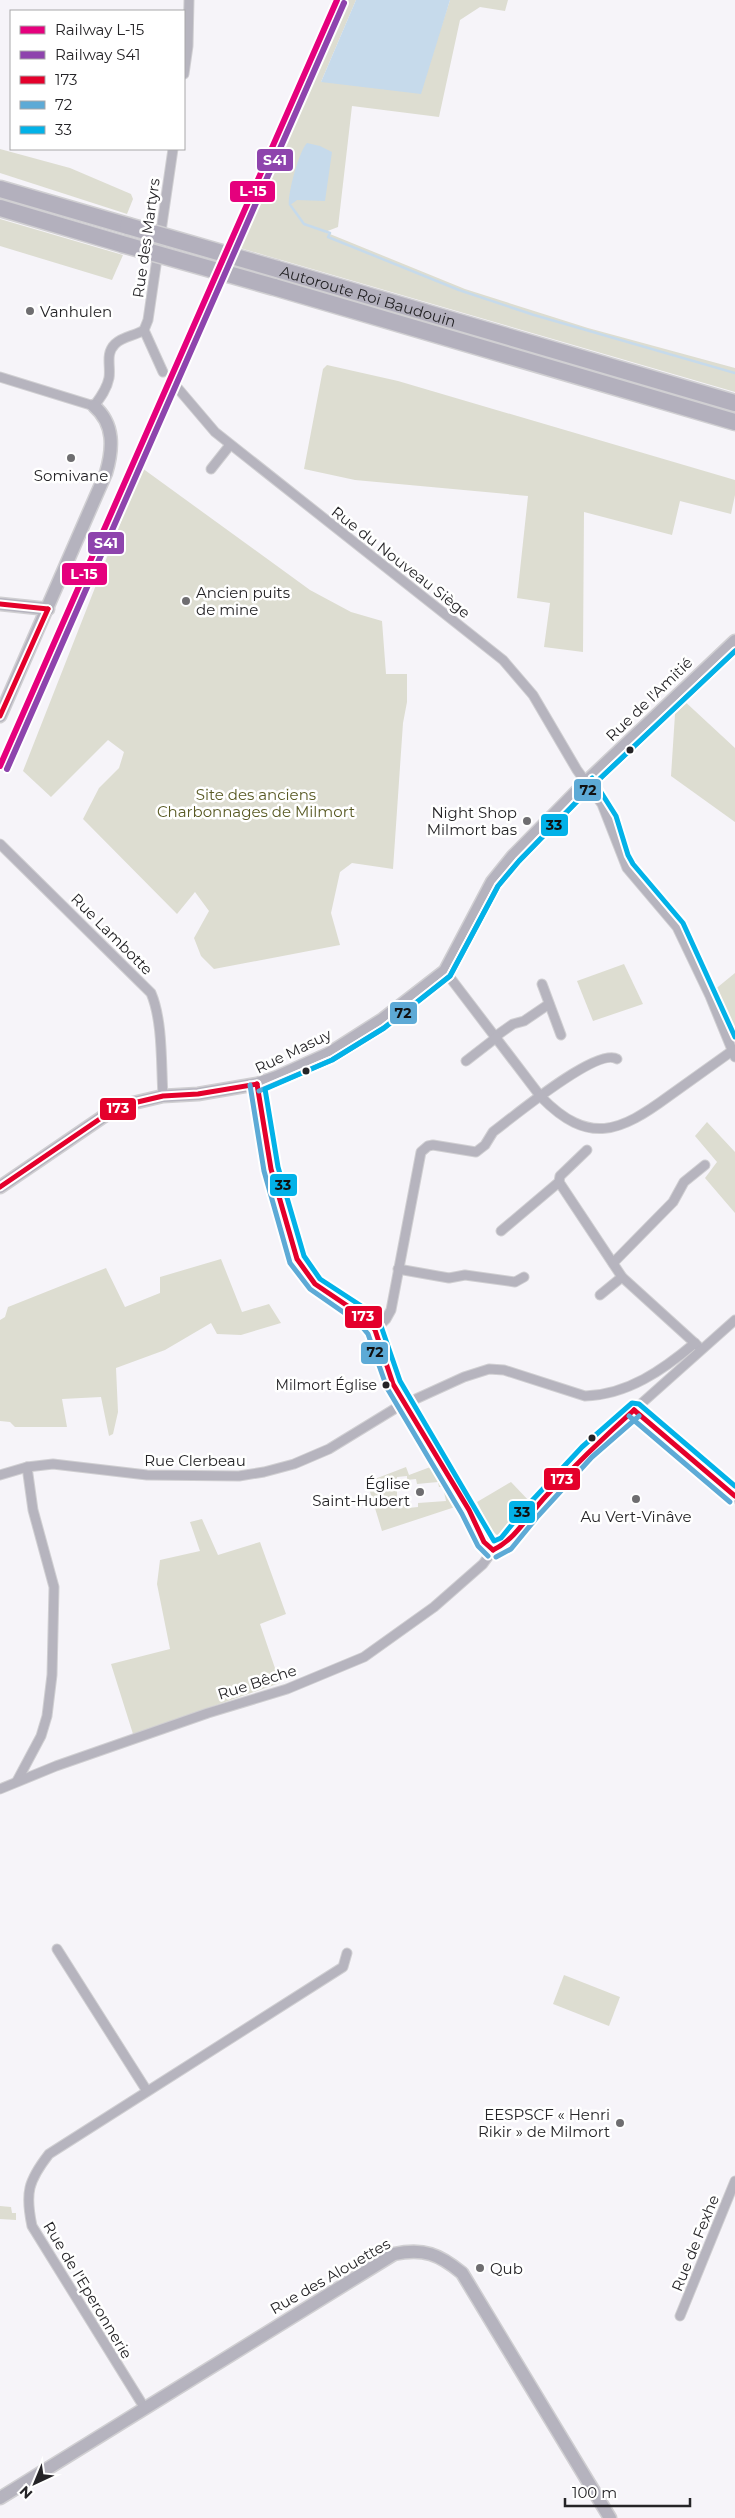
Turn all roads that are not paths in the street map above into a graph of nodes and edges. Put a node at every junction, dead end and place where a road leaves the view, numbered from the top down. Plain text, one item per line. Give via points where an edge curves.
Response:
1 (189, 0) edge
2 (185, 67) edge
3 (173, 150) edge
4 (0, 189) edge
5 (0, 208) edge
6 (144, 330) junction
7 (163, 372) dead end
8 (0, 377) edge
9 (175, 385) dead end
10 (735, 403) edge
11 (94, 406) junction
12 (735, 422) edge
13 (230, 445) junction
14 (211, 469) dead end
15 (0, 604) edge
16 (48, 609) junction
17 (735, 641) edge
18 (0, 716) edge
19 (586, 782) junction
20 (0, 844) edge
21 (445, 971) junction
22 (542, 984) dead end
23 (549, 1004) junction
24 (561, 1035) dead end
25 (496, 1037) junction
26 (734, 1054) edge
27 (617, 1059) dead end
28 (466, 1061) dead end
29 (257, 1084) junction
30 (164, 1096) junction
31 (541, 1097) junction
32 (587, 1150) dead end
33 (705, 1164) dead end
34 (560, 1182) junction
35 (0, 1187) edge
36 (501, 1231) dead end
37 (613, 1263) junction
38 (398, 1269) junction
39 (524, 1277) dead end
40 (622, 1277) junction
41 (600, 1295) dead end
42 (735, 1320) edge
43 (375, 1330) junction
44 (698, 1346) junction
45 (406, 1404) junction
46 (634, 1410) junction
47 (27, 1467) junction
48 (0, 1474) edge
49 (735, 1496) edge
50 (493, 1550) junction
51 (17, 1781) junction
52 (0, 1789) edge
53 (57, 1949) dead end
54 (347, 1953) dead end
55 (147, 2091) junction
56 (735, 2180) edge
57 (680, 2316) dead end
58 (144, 2407) junction
59 (0, 2498) edge
60 (610, 2518) edge

1 - 2 street
3 - 6 street, Rue des Martyrs
4 - 10 highway, Autoroute Roi Baudouin, bridge
5 - 12 highway, Autoroute Roi Baudouin, bridge
6 - 7 street
6 - 11 street via 114,345 108,361 109,378 103,395
8 - 11 street
9 - 13 street, Rue du Nouveau Siège via 207,424
11 - 16 street via 102,412 111,435 111,454 106,473
13 - 14 street
13 - 19 street, Rue du Nouveau Siège via 503,660 533,695
15 - 16 street
16 - 18 street
17 - 19 street, Rue de l'Amitié
19 - 21 street, Rue Masuy via 513,856 492,882
19 - 26 street, Rue du Nouveau Siège via 609,819 627,868 677,927
20 - 30 street, Rue Lambotte via 151,993 158,1024
21 - 25 street
21 - 29 street, Rue Masuy via 379,1022 328,1054
22 - 23 street
23 - 24 street
23 - 25 street
25 - 28 street
25 - 31 street
26 - 31 street via 639,1118 614,1128 588,1127 570,1120
27 - 31 street via 608,1056 585,1065
29 - 30 street
29 - 43 street, Rue Masuy via 271,1169 297,1259 321,1290 364,1317
30 - 35 street via 110,1112
31 - 38 street via 492,1132 485,1145 472,1153 434,1146 428,1146 421,1152
32 - 34 street via 560,1176
33 - 37 street via 684,1182 673,1202
34 - 36 street
34 - 37 street
37 - 40 street
38 - 39 street via 448,1278 465,1275 515,1282
38 - 43 street via 389,1315
40 - 41 street
40 - 44 street
42 - 44 street
43 - 45 street, Rue Masuy via 393,1384
44 - 45 street, Rue Clerbeau via 653,1375 607,1393 585,1396 504,1370 489,1369
44 - 46 street, Rue Bêche
45 - 47 street, Rue Clerbeau via 329,1449 294,1464 239,1476 147,1475 53,1464
45 - 50 street, Rue Masuy via 469,1510 484,1542
46 - 49 street
46 - 50 street, Rue Bêche via 586,1452 506,1544
47 - 48 street, Rue Clerbeau
47 - 51 street via 36,1524 54,1587 52,1675 41,1736
50 - 51 street, Rue Bêche via 483,1564 434,1607 364,1657 287,1689 208,1713
51 - 52 street, Rue Bêche
53 - 55 street
54 - 55 street, Rue de l'Eperonnerie via 343,1967
55 - 58 street, Rue de l'Eperonnerie via 50,2154 29,2188 28,2205 32,2226
56 - 57 street, Rue de Fexhe
58 - 59 street, Rue des Alouettes
58 - 60 street, Rue des Alouettes via 394,2254 412,2250 432,2254 447,2260 462,2273

